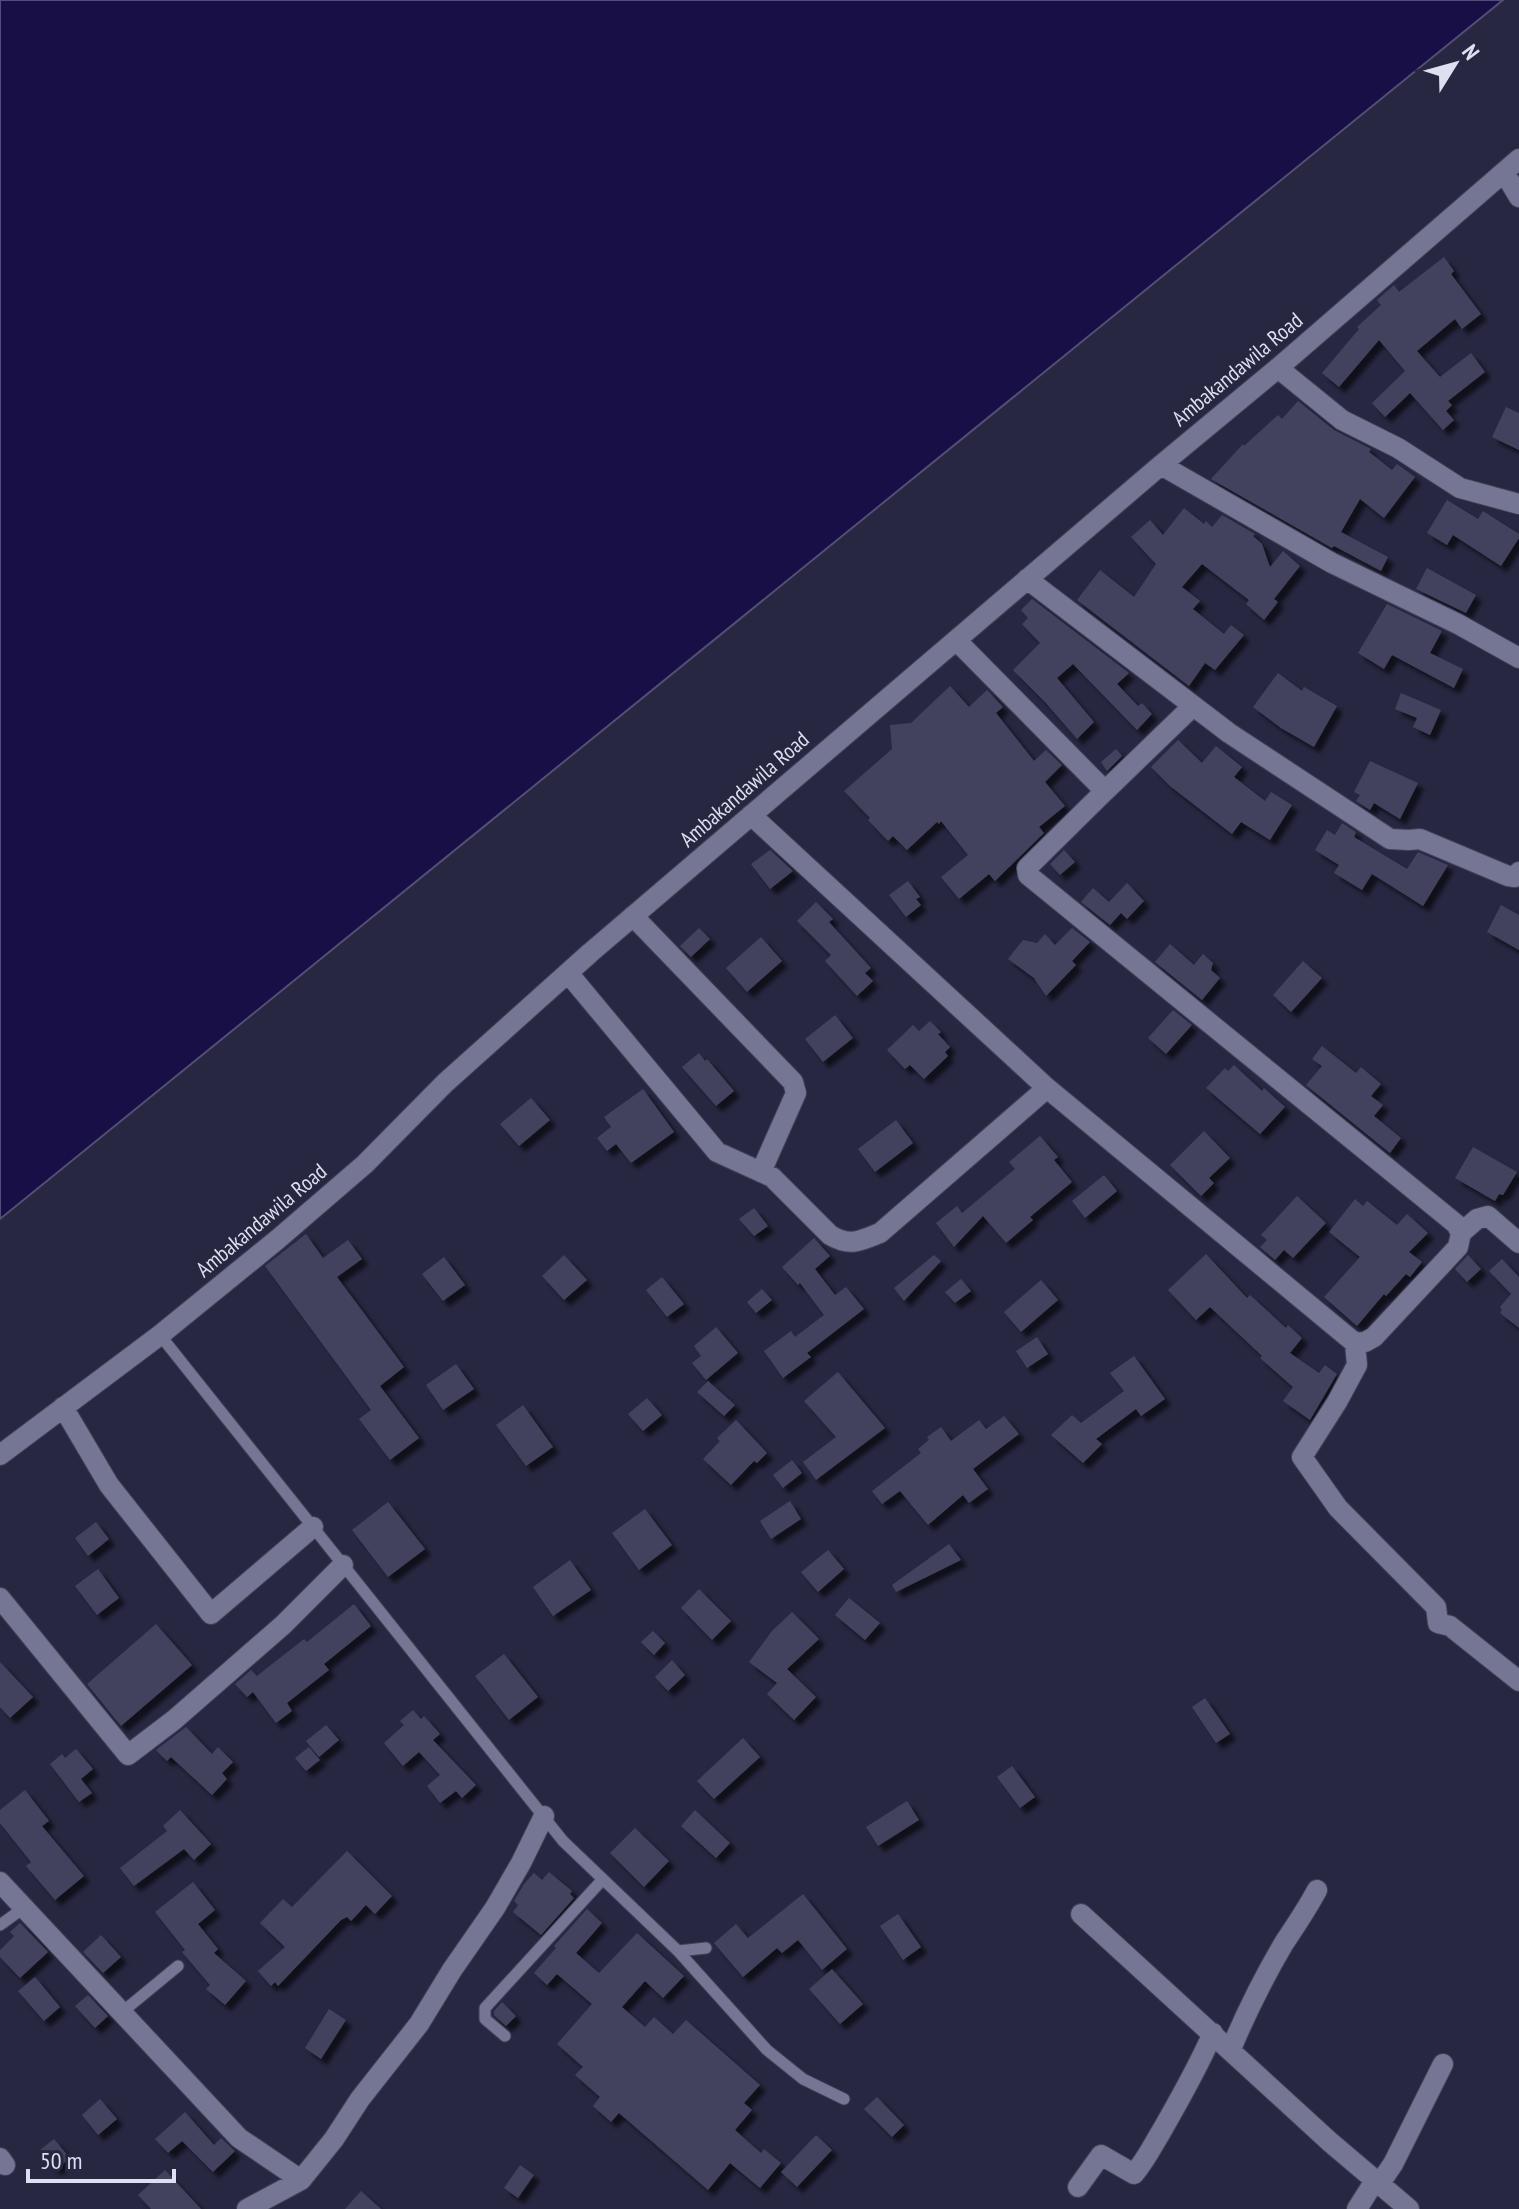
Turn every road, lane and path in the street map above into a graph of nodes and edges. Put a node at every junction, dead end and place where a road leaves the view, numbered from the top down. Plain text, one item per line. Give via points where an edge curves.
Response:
1 (1511, 165) edge
2 (1519, 197) edge
3 (1278, 368) junction
4 (1161, 465) junction
5 (1519, 504) edge
6 (1027, 579) junction
7 (956, 640) junction
8 (1519, 658) edge
9 (1193, 706) junction
10 (1105, 791) junction
11 (751, 815) junction
12 (1519, 872) edge
13 (633, 916) junction
14 (568, 973) junction
15 (1047, 1088) junction
16 (761, 1172) junction
17 (1461, 1233) junction
18 (1519, 1243) edge
19 (160, 1335) junction
20 (1355, 1343) junction
21 (63, 1407) junction
22 (0, 1455) edge
23 (313, 1527) junction
24 (343, 1565) junction
25 (0, 1598) edge
26 (1519, 1681) edge
27 (544, 1816) junction
28 (603, 1879) junction
29 (0, 1882) edge
30 (1317, 1890) dead end
31 (25, 1907) junction
32 (1081, 1914) dead end
33 (0, 1925) edge
34 (706, 1948) dead end
35 (678, 1951) junction
36 (178, 1966) dead end
37 (121, 2013) junction
38 (1213, 2033) junction
39 (505, 2036) dead end
40 (1231, 2049) junction
41 (1443, 2064) dead end
42 (844, 2099) dead end
43 (301, 2180) junction
44 (1378, 2181) junction
45 (1078, 2187) dead end
46 (247, 2209) edge
47 (1357, 2209) edge
48 (1409, 2209) edge

1 - 2 street
1 - 3 street, Ambakandawila Road
3 - 4 street, Ambakandawila Road
3 - 5 street via 1342,420 1460,488
4 - 6 street, Ambakandawila Road
4 - 8 street via 1332,563
6 - 7 street, Ambakandawila Road
6 - 9 street
7 - 10 street
7 - 11 street, Ambakandawila Road
9 - 10 street
9 - 12 street via 1390,839 1420,839 1508,876
10 - 17 street via 1027,868 1028,875
11 - 13 street, Ambakandawila Road
11 - 15 street
13 - 14 street, Ambakandawila Road
13 - 16 street via 793,1082 796,1093
14 - 16 street via 717,1152
14 - 19 street, Ambakandawila Road via 445,1083 365,1164
15 - 16 street via 880,1233 857,1242 841,1242 830,1235
15 - 20 street
17 - 18 street via 1488,1216
17 - 20 street via 1458,1247 1374,1337
19 - 21 street, Ambakandawila Road
19 - 23 lane
20 - 26 street via 1357,1365 1302,1457 1338,1508 1436,1607 1438,1623 1450,1626
21 - 22 street, Ambakandawila Road
21 - 23 street via 109,1485 211,1614
23 - 24 lane
24 - 25 street via 283,1625 128,1755
24 - 27 lane
27 - 28 lane
27 - 43 street via 495,1908 419,2024
28 - 35 lane
28 - 39 lane via 485,2008 485,2019
29 - 31 street
30 - 40 street via 1249,2007
31 - 33 lane
31 - 37 street
32 - 38 street
34 - 35 lane
35 - 42 lane via 767,2050 803,2079
36 - 37 lane
37 - 43 street via 239,2138
38 - 40 street
38 - 45 street via 1179,2102 1134,2174 1101,2155
40 - 44 street
41 - 44 street via 1393,2164
43 - 46 street
44 - 47 street
44 - 48 street

